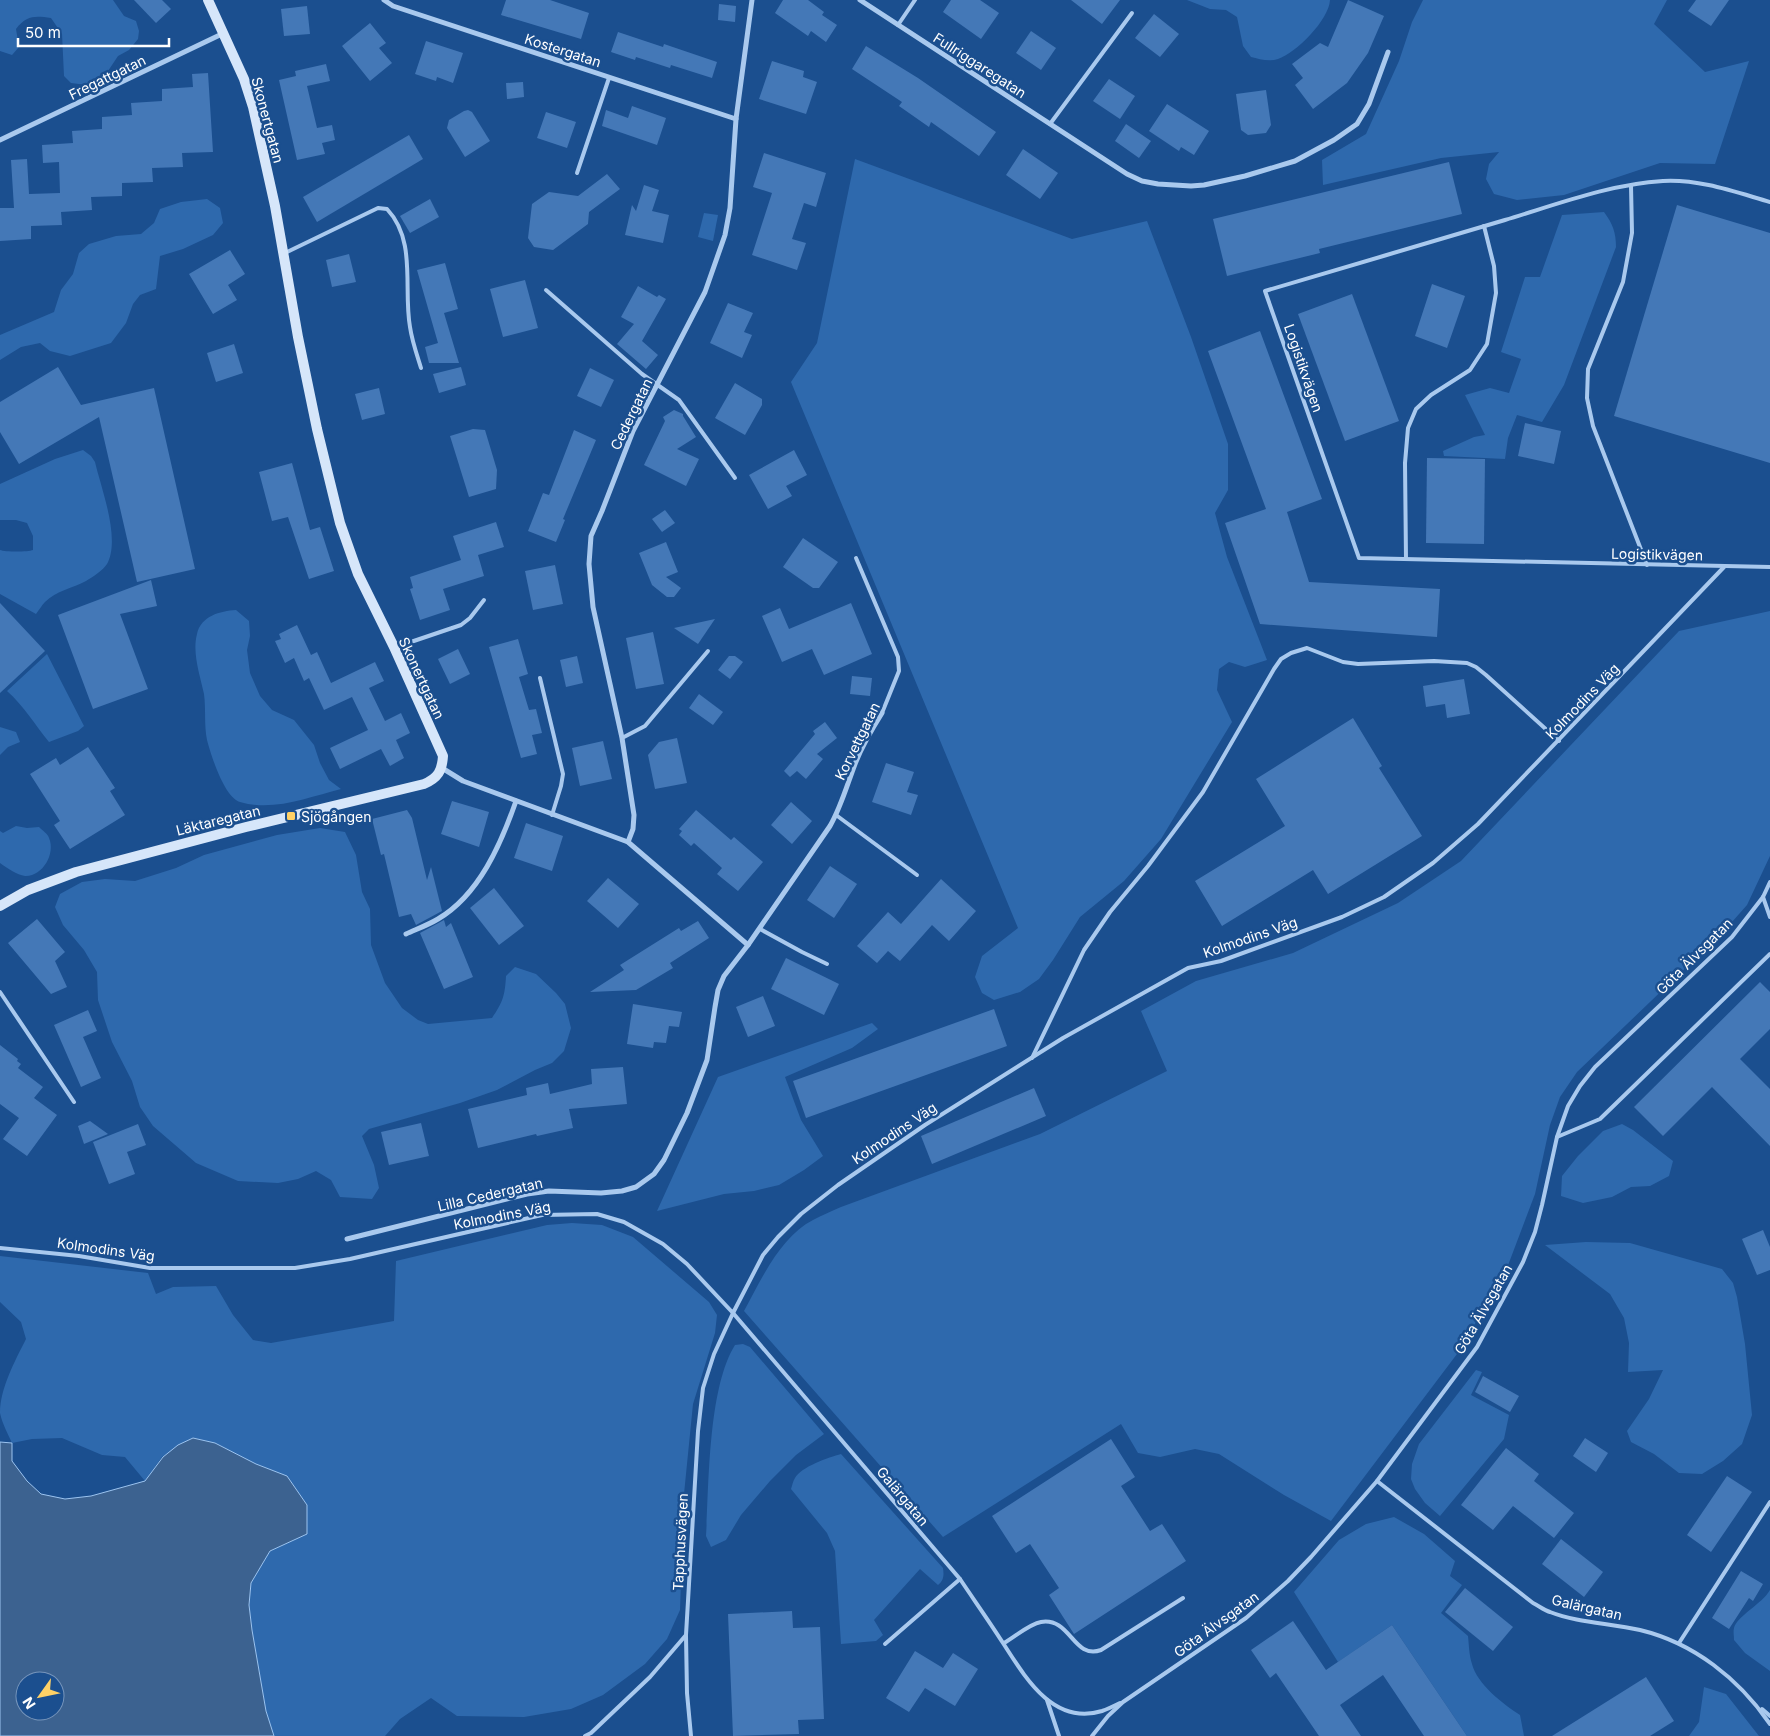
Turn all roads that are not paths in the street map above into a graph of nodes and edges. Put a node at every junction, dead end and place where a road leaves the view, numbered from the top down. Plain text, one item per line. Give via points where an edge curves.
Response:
1 (208, 0) edge
2 (384, 0) edge
3 (752, 0) edge
4 (860, 0) edge
5 (915, 0) edge
6 (1132, 13) dead end
7 (898, 25) junction
8 (224, 33) junction
9 (1388, 52) dead end
10 (609, 78) junction
11 (736, 119) junction
12 (1050, 124) junction
13 (0, 140) edge
14 (576, 173) dead end
15 (1631, 186) junction
16 (1770, 202) edge
17 (1484, 226) junction
18 (284, 254) junction
19 (546, 290) dead end
20 (421, 368) dead end
21 (657, 384) junction
22 (735, 478) dead end
23 (856, 558) dead end
24 (1406, 559) junction
25 (1647, 565) junction
26 (1724, 567) junction
27 (1770, 567) edge
28 (484, 600) dead end
29 (394, 647) junction
30 (708, 651) dead end
31 (540, 678) dead end
32 (882, 713) joint
33 (622, 738) junction
34 (1559, 741) junction
35 (442, 768) junction
36 (516, 801) junction
37 (552, 815) junction
38 (836, 815) junction
39 (628, 842) junction
40 (917, 875) dead end
41 (1770, 882) edge
42 (1764, 897) junction
43 (0, 906) edge
44 (1770, 917) edge
45 (760, 929) junction
46 (406, 934) dead end
47 (748, 946) junction
48 (1770, 954) edge
49 (827, 964) dead end
50 (0, 992) edge
51 (1032, 1058) junction
52 (74, 1102) dead end
53 (1557, 1137) junction
54 (347, 1239) dead end
55 (0, 1248) edge
56 (733, 1313) junction
57 (1377, 1481) junction
58 (1770, 1502) edge
59 (960, 1579) junction
60 (1183, 1598) dead end
61 (686, 1635) junction
62 (1004, 1643) junction
63 (1679, 1643) junction
64 (885, 1644) dead end
65 (1047, 1700) junction
66 (1123, 1702) junction
67 (1757, 1705) junction
68 (1770, 1716) edge
69 (1770, 1724) edge
70 (585, 1736) edge
71 (691, 1736) edge
72 (1059, 1736) edge
73 (1092, 1736) edge

1 - 8 street, Skonertgatan
2 - 10 street, Kostergatan via 393,6
3 - 11 street, Cedergatan
4 - 7 street, Fullriggaregatan
5 - 7 lane
6 - 12 lane
7 - 12 street, Fullriggaregatan
8 - 13 street, Fregattgatan
8 - 18 street, Skonertgatan via 253,107
9 - 12 street, Fullriggaregatan via 1362,118 1348,131 1295,161 1204,185 1177,186 1142,181 1108,163
10 - 11 street, Kostergatan
10 - 14 lane
11 - 21 street, Cedergatan via 725,235 705,292
15 - 16 lane, Logistikvägen via 1687,181
15 - 17 lane, Logistikvägen
15 - 25 lane via 1632,233 1623,282 1588,369 1587,398 1593,426
17 - 24 lane via 1494,266 1496,294 1487,344 1470,370 1431,395 1416,409 1408,428
17 - 24 lane, Logistikvägen via 1265,291 1359,558
18 - 20 lane via 378,208 387,209 397,222 405,243 409,327
18 - 29 street, Skonertgatan via 317,429 340,524 358,574
19 - 21 lane
21 - 22 lane via 678,400
21 - 33 street, Cedergatan via 633,431 591,536 589,564 593,607
23 - 32 lane, Korvettgatan via 900,664
24 - 25 lane, Logistikvägen
25 - 26 lane, Logistikvägen
26 - 27 lane, Logistikvägen
26 - 34 lane, Kolmodins Väg
28 - 29 lane via 461,625
29 - 35 street, Skonertgatan via 443,756
30 - 33 lane via 645,726
31 - 37 lane via 563,774
32 - 38 street, Korvettgatan via 855,762
33 - 39 street, Cedergatan via 634,815
34 - 51 lane, Kolmodins Väg via 1478,824 1433,863 1384,897 1342,917 1222,960 1188,968
34 - 51 lane via 1486,675 1467,663 1358,664 1343,662 1308,648 1281,659 1203,792 1084,950
35 - 36 street via 463,781
35 - 43 street, Läktaregatan via 435,780 424,784 76,872 28,890
36 - 37 street
36 - 46 street via 504,835 469,892 438,919
37 - 39 street
38 - 40 lane
38 - 45 street, Korvettgatan
39 - 47 street
41 - 42 lane, Göta Älvsgatan
42 - 44 lane
42 - 53 lane, Göta Älvsgatan via 1732,936 1595,1067 1568,1106
45 - 47 street, Korvettgatan
45 - 49 lane
47 - 54 street, Lilla Cedergatan via 724,976 718,990 706,1060 686,1113 654,1174 636,1187 622,1191 527,1194
48 - 53 lane via 1600,1119
50 - 52 lane
51 - 56 lane, Kolmodins Väg via 925,1125 801,1214 763,1255
53 - 57 lane, Göta Älvsgatan via 1535,1232 1523,1262 1477,1347
55 - 56 lane, Kolmodins Väg via 79,1256 150,1268 295,1268 350,1259 542,1215 597,1214 624,1222 663,1244 687,1264
56 - 59 lane, Galärgatan
56 - 61 lane, Tapphusvägen via 703,1388
57 - 63 lane, Galärgatan via 1542,1608 1579,1619 1641,1630
57 - 66 lane, Göta Älvsgatan via 1311,1557 1269,1599 1230,1630
58 - 63 lane
59 - 62 lane, Galärgatan
59 - 64 lane
60 - 62 lane via 1093,1653 1084,1651 1060,1626 1042,1622
61 - 70 lane via 650,1677
61 - 71 lane, Tapphusvägen
62 - 65 lane, Galärgatan via 1028,1681
63 - 67 lane, Galärgatan via 1732,1680
65 - 66 lane, Galärgatan via 1066,1710 1082,1713 1101,1711
65 - 72 lane, Galärgatan
66 - 73 lane, Göta Älvsgatan
67 - 68 lane
67 - 69 lane, Galärgatan

